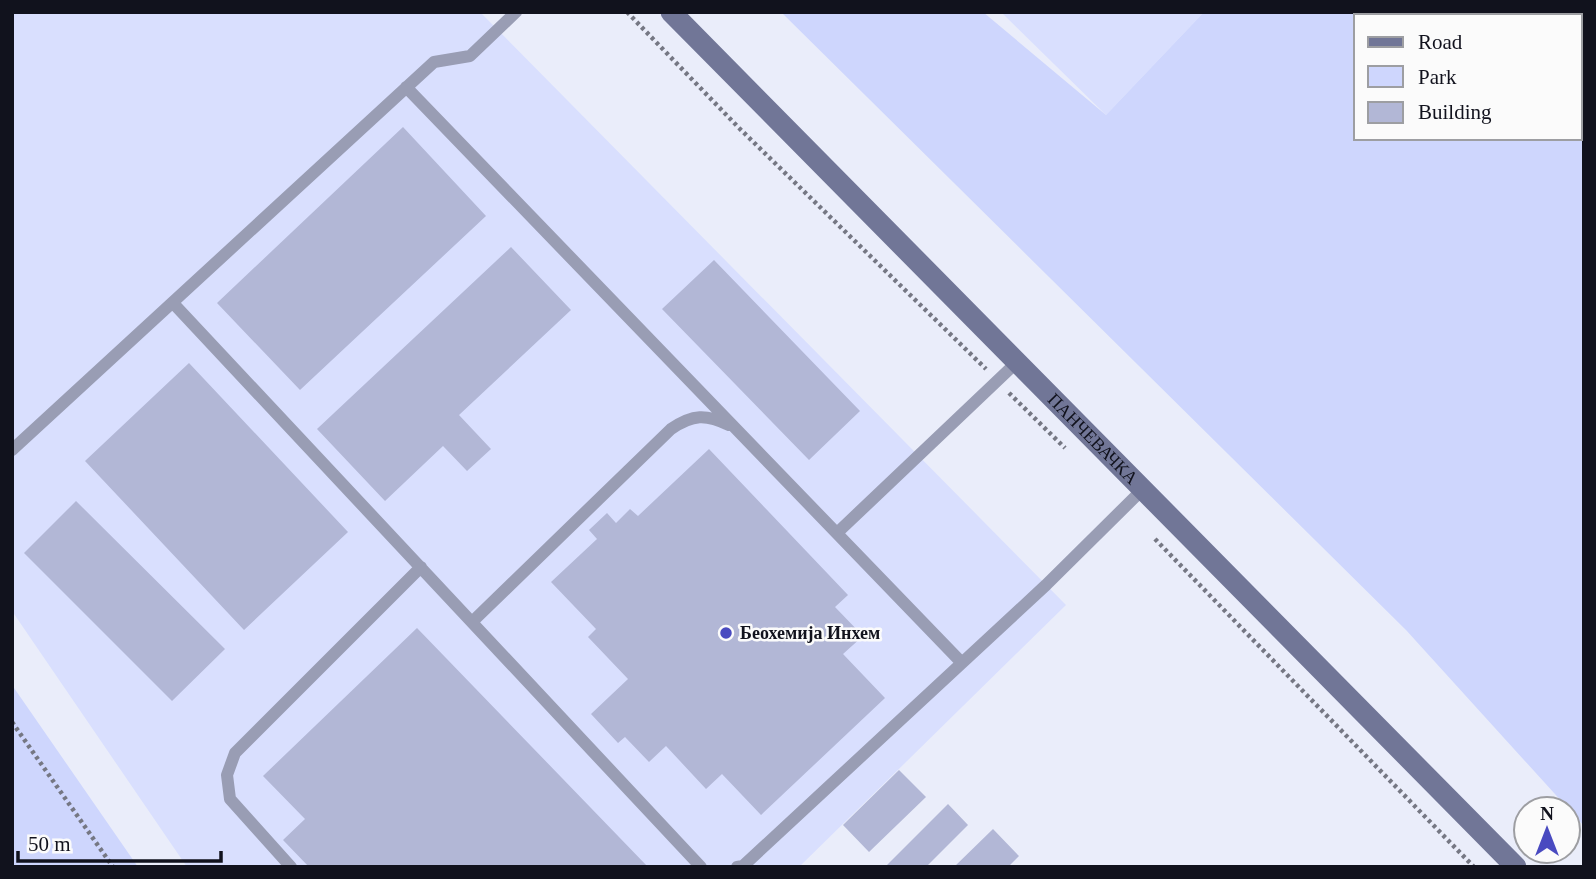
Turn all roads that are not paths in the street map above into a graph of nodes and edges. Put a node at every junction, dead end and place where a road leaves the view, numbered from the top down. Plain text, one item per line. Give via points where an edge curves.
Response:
1 (516, 12) edge
2 (671, 12) edge
3 (407, 88) junction
4 (173, 303) junction
5 (1017, 362) junction
6 (735, 428) junction
7 (12, 450) edge
8 (1143, 489) junction
9 (837, 533) junction
10 (421, 567) junction
11 (472, 622) junction
12 (962, 663) junction
13 (291, 867) edge
14 (701, 867) edge
15 (737, 867) edge
16 (1516, 867) edge

1 - 3 lane via 470,56 434,62
2 - 5 street, ПАНЧЕВАЧКА
3 - 4 lane
3 - 6 lane
4 - 7 lane
4 - 10 lane
5 - 8 street, ПАНЧЕВАЧКА
5 - 9 lane
6 - 9 lane
6 - 11 lane via 709,416 688,417 671,429
8 - 12 lane
8 - 16 street, ПАНЧЕВАЧКА
9 - 12 lane
10 - 11 lane
10 - 13 lane via 235,752 227,775 230,799
11 - 14 lane
12 - 15 lane

